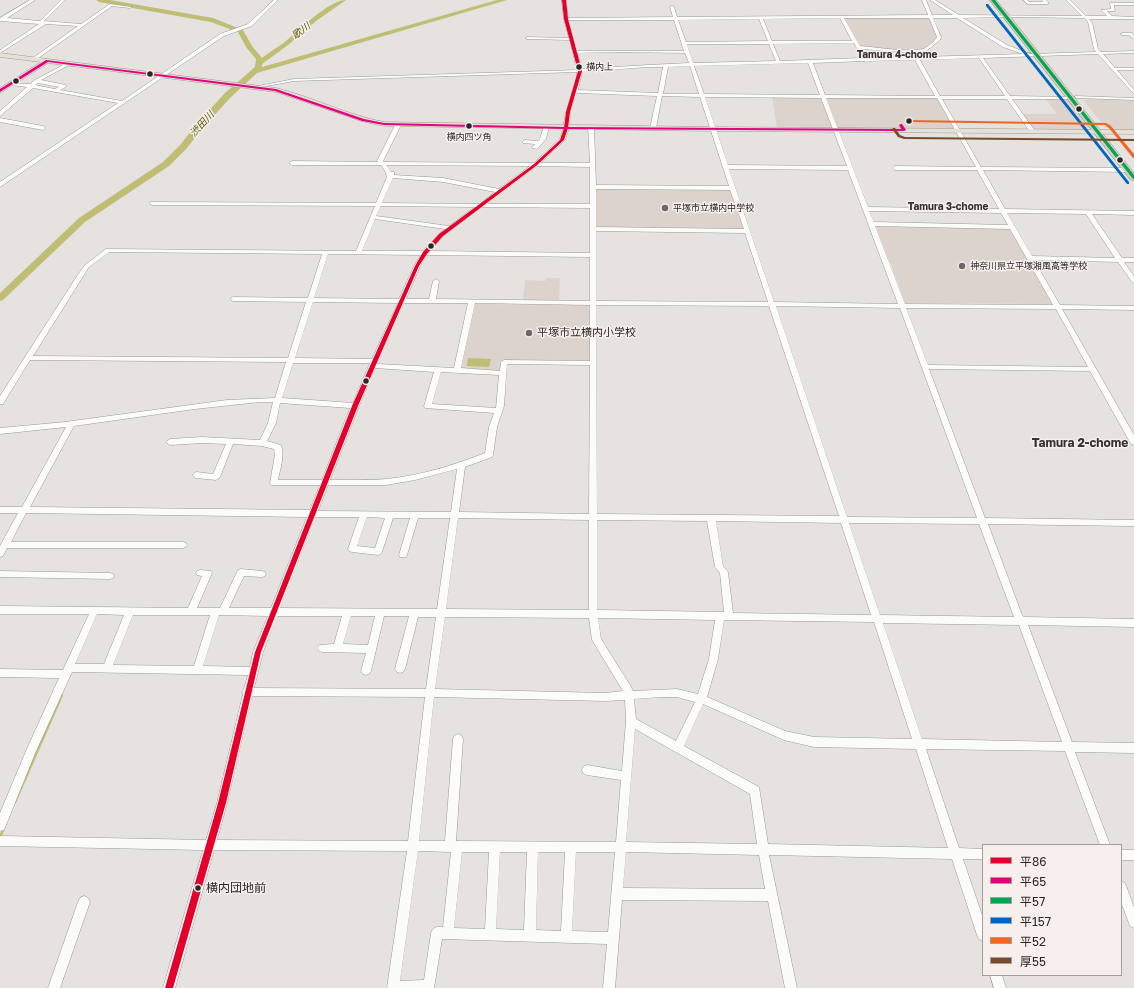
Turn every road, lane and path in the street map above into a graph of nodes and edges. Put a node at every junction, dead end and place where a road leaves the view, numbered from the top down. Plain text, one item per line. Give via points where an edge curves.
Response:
1 (33, 0) edge
2 (63, 0) edge
3 (276, 0) edge
4 (564, 0) edge
5 (924, 0) edge
6 (932, 0) edge
7 (993, 0) edge
8 (997, 0) edge
9 (1025, 0) edge
10 (1044, 0) edge
11 (1068, 0) edge
12 (1134, 4) edge
13 (130, 7) dead end
14 (672, 7) dead end
15 (931, 16) junction
16 (958, 16) junction
17 (1010, 16) junction
18 (760, 17) junction
19 (841, 17) junction
20 (1084, 17) junction
21 (1110, 17) junction
22 (566, 18) junction
23 (675, 18) junction
24 (1134, 18) edge
25 (1, 20) edge
26 (42, 23) junction
27 (81, 26) junction
28 (1123, 34) dead end
29 (527, 38) dead end
30 (571, 38) junction
31 (1134, 38) edge
32 (855, 42) junction
33 (684, 43) junction
34 (770, 43) junction
35 (858, 47) junction
36 (925, 50) junction
37 (575, 52) junction
38 (687, 52) junction
39 (1134, 52) edge
40 (1100, 53) junction
41 (0, 54) edge
42 (1041, 55) junction
43 (981, 58) junction
44 (32, 60) junction
45 (918, 60) junction
46 (47, 61) junction
47 (866, 61) junction
48 (810, 62) junction
49 (779, 63) junction
50 (67, 64) junction
51 (666, 66) junction
52 (692, 66) junction
53 (1115, 69) junction
54 (1134, 70) edge
55 (580, 71) junction
56 (161, 76) junction
57 (37, 81) junction
58 (10, 84) junction
59 (32, 86) junction
60 (255, 87) junction
61 (56, 90) junction
62 (1133, 90) edge
63 (0, 91) edge
64 (574, 92) junction
65 (660, 95) junction
66 (701, 95) junction
67 (822, 96) junction
68 (939, 97) junction
69 (1008, 97) junction
70 (1074, 98) junction
71 (1134, 99) edge
72 (121, 102) junction
73 (0, 114) edge
74 (0, 120) edge
75 (398, 125) junction
76 (546, 127) junction
77 (591, 127) junction
78 (43, 128) dead end
79 (566, 128) junction
80 (653, 128) junction
81 (712, 129) junction
82 (836, 130) junction
83 (958, 131) junction
84 (1032, 131) junction
85 (1101, 132) junction
86 (1134, 132) edge
87 (525, 142) dead end
88 (539, 143) junction
89 (535, 148) dead end
90 (292, 163) dead end
91 (381, 163) junction
92 (398, 164) junction
93 (535, 165) junction
94 (592, 165) junction
95 (725, 167) junction
96 (849, 168) junction
97 (895, 168) dead end
98 (980, 169) junction
99 (1131, 170) edge
100 (389, 176) junction
101 (1134, 178) edge
102 (0, 185) edge
103 (592, 187) junction
104 (732, 188) junction
105 (500, 191) junction
106 (152, 203) dead end
107 (377, 206) junction
108 (481, 206) junction
109 (592, 206) junction
110 (865, 210) junction
111 (1004, 212) junction
112 (1088, 212) junction
113 (1134, 212) edge
114 (372, 217) junction
115 (871, 224) junction
116 (1012, 226) junction
117 (451, 228) junction
118 (592, 229) junction
119 (746, 231) junction
120 (326, 252) junction
121 (358, 252) junction
122 (425, 253) junction
123 (592, 254) junction
124 (1030, 258) junction
125 (1120, 259) junction
126 (1134, 260) edge
127 (436, 281) dead end
128 (1134, 281) edge
129 (233, 300) dead end
130 (311, 300) junction
131 (401, 301) junction
132 (432, 301) junction
133 (472, 302) junction
134 (592, 303) junction
135 (771, 305) junction
136 (902, 305) junction
137 (1056, 307) junction
138 (1134, 308) edge
139 (28, 358) junction
140 (290, 360) junction
141 (373, 363) junction
142 (592, 363) junction
143 (924, 367) junction
144 (438, 370) junction
145 (1092, 370) junction
146 (457, 371) junction
147 (503, 373) junction
148 (277, 401) junction
149 (0, 402) edge
150 (355, 406) junction
151 (498, 411) junction
152 (71, 425) junction
153 (0, 431) edge
154 (231, 441) junction
155 (1134, 441) edge
156 (170, 442) dead end
157 (262, 443) junction
158 (461, 465) junction
159 (196, 476) dead end
160 (326, 482) junction
161 (0, 510) edge
162 (24, 510) junction
163 (313, 514) junction
164 (364, 514) junction
165 (390, 514) junction
166 (415, 515) junction
167 (455, 515) junction
168 (593, 517) junction
169 (711, 518) junction
170 (844, 519) junction
171 (984, 522) junction
172 (1134, 524) edge
173 (5, 544) junction
174 (182, 545) dead end
175 (0, 554) edge
176 (402, 555) dead end
177 (200, 573) dead end
178 (0, 574) edge
179 (262, 574) dead end
180 (110, 576) dead end
181 (0, 610) edge
182 (95, 610) junction
183 (130, 610) junction
184 (191, 611) junction
185 (220, 611) junction
186 (273, 611) junction
187 (347, 613) junction
188 (380, 613) junction
189 (414, 614) junction
190 (440, 614) junction
191 (593, 614) junction
192 (724, 616) junction
193 (878, 618) junction
194 (1022, 621) junction
195 (1134, 623) edge
196 (322, 648) dead end
197 (338, 648) junction
198 (371, 649) junction
199 (107, 669) junction
200 (400, 669) dead end
201 (197, 670) junction
202 (366, 670) dead end
203 (67, 671) junction
204 (252, 671) junction
205 (0, 673) edge
206 (248, 692) junction
207 (430, 693) junction
208 (629, 695) junction
209 (701, 699) junction
210 (631, 721) junction
211 (458, 739) dead end
212 (919, 745) junction
213 (1070, 746) junction
214 (678, 747) junction
215 (1134, 748) edge
216 (587, 770) dead end
217 (626, 776) junction
218 (0, 826) edge
219 (0, 841) edge
220 (210, 844) junction
221 (1105, 844) edge
222 (413, 846) junction
223 (453, 846) junction
224 (496, 846) junction
225 (533, 847) junction
226 (571, 847) junction
227 (620, 847) junction
228 (763, 850) junction
229 (956, 854) junction
230 (982, 854) edge
231 (1122, 855) edge
232 (1134, 855) edge
233 (1122, 890) edge
234 (617, 894) junction
235 (772, 895) junction
236 (84, 902) dead end
237 (1134, 922) edge
238 (982, 932) edge
239 (448, 933) junction
240 (490, 934) junction
241 (530, 935) junction
242 (566, 936) junction
243 (613, 938) junction
244 (996, 976) edge
245 (393, 987) edge
246 (54, 988) edge
247 (169, 988) edge
248 (609, 988) edge
249 (791, 988) edge
250 (1000, 988) edge

1 - 25 street
2 - 26 street
3 - 56 street via 250,25 222,35
4 - 22 street
5 - 15 street
6 - 16 street
7 - 17 highway
8 - 17 highway
9 - 10 street via 1028,4 1047,3
11 - 20 street
12 - 21 street via 1111,4 1114,10 1102,10
13 - 27 street via 111,6
14 - 23 street
15 - 16 street
15 - 19 street
15 - 36 street via 939,37
16 - 17 street
16 - 42 street via 1012,49
17 - 20 street
17 - 42 highway
18 - 19 street
18 - 23 street
18 - 34 street
19 - 32 street
20 - 21 street
20 - 40 street via 1092,25 1095,46
21 - 24 street
22 - 23 street
22 - 30 street
23 - 33 street
25 - 26 street
26 - 27 street
26 - 41 street
27 - 44 street
28 - 31 street via 1130,34
29 - 30 street
30 - 37 street
32 - 34 street
32 - 35 street
33 - 34 street
33 - 38 street
34 - 49 street
35 - 36 street via 902,51
35 - 47 street
36 - 45 street via 916,57
37 - 38 street
37 - 55 street
38 - 52 street
39 - 40 street
40 - 42 street
40 - 53 street
41 - 44 main road
42 - 43 street
42 - 70 highway
43 - 45 street
43 - 69 street
44 - 46 main road
45 - 47 street
45 - 68 street
46 - 50 main road
46 - 58 main road
47 - 48 street
48 - 49 street
48 - 67 street
49 - 52 street
50 - 56 main road
50 - 57 street
51 - 52 street
51 - 55 street
51 - 65 street
52 - 66 street
53 - 54 street
53 - 62 street
55 - 60 street via 294,80
55 - 64 street
56 - 60 main road
56 - 72 street
57 - 59 street
57 - 61 street via 64,86
58 - 59 street
58 - 63 main road
59 - 61 street
59 - 73 street
60 - 75 main road via 288,93 371,122
61 - 72 street
64 - 65 street
64 - 79 street
65 - 66 street
65 - 80 street
66 - 67 street
66 - 81 street
67 - 68 street
67 - 82 street
68 - 69 street
68 - 83 street
69 - 70 street
69 - 84 street
70 - 71 street
70 - 85 highway
72 - 102 street
74 - 78 street
75 - 76 main road
75 - 91 street via 380,157
76 - 79 main road
76 - 88 street via 543,139
77 - 79 main road
77 - 80 main road
77 - 94 street
79 - 93 street via 562,140
80 - 81 main road
81 - 82 main road
81 - 95 street
82 - 83 main road
82 - 96 street
83 - 84 main road
83 - 98 street
84 - 85 main road
85 - 86 main road
85 - 99 highway
87 - 88 street
88 - 89 street
90 - 91 street
91 - 92 street
91 - 100 street
92 - 93 street
92 - 100 street
93 - 94 street
93 - 105 street
94 - 103 street
95 - 96 street
95 - 104 street
96 - 110 street
97 - 98 street
98 - 99 street
98 - 111 street
99 - 101 highway
100 - 105 street via 443,180
100 - 107 street
103 - 104 street
103 - 109 street
104 - 119 street
105 - 108 street
106 - 107 street
107 - 108 street
107 - 114 street
108 - 109 street
108 - 117 street
109 - 118 street
110 - 111 street
110 - 115 street
111 - 112 street
111 - 116 street
112 - 113 street
112 - 125 street
114 - 117 street
114 - 121 street
115 - 116 street
115 - 136 street
116 - 124 street
117 - 122 street
118 - 119 street
118 - 123 street
119 - 135 street
120 - 121 street
120 - 130 street
120 - 139 street via 108,250 87,266
121 - 122 street
122 - 123 street
122 - 131 street
123 - 134 street
124 - 125 street
124 - 137 street
125 - 126 street
125 - 128 street
127 - 132 street
129 - 130 street
130 - 131 street
130 - 140 street
131 - 132 street
131 - 141 street
132 - 133 street
133 - 134 street
133 - 146 street
134 - 135 street
134 - 142 street
135 - 136 street
135 - 170 street
136 - 137 street
136 - 143 street
137 - 138 street
137 - 145 street
139 - 140 street
139 - 149 street
140 - 141 street
140 - 148 street
141 - 144 street
141 - 150 street
142 - 147 street via 504,362
142 - 168 street
143 - 145 street
143 - 171 street
144 - 146 street
144 - 151 street via 428,406
145 - 155 street
146 - 147 street
147 - 151 street
148 - 150 street
148 - 152 street via 186,407
148 - 157 street via 272,423
150 - 160 street
151 - 158 street via 493,427 490,455
152 - 153 street
152 - 162 street
154 - 156 street
154 - 157 street
154 - 159 street via 216,477
157 - 160 street via 278,447 274,483
158 - 160 street via 386,482
158 - 167 street
160 - 163 street
161 - 162 street
162 - 163 street
162 - 173 street
163 - 164 street
163 - 186 street
164 - 165 street
164 - 165 street via 352,549 378,552
165 - 166 street
166 - 167 street
166 - 176 street
167 - 168 street
167 - 190 street
168 - 169 street
168 - 191 street
169 - 170 street
169 - 192 street via 719,567 724,572
170 - 171 street
170 - 193 street
171 - 172 street
171 - 194 street via 1018,617
173 - 174 street
173 - 175 street
177 - 184 street via 208,573
178 - 180 street
179 - 185 street via 241,572
181 - 182 street
182 - 183 street
182 - 203 street
183 - 184 street
183 - 199 street
184 - 185 street
185 - 186 street
185 - 201 street
186 - 187 street
186 - 204 street
187 - 188 street
187 - 197 street
188 - 189 street
188 - 198 street
189 - 190 street
189 - 200 street
190 - 191 street
190 - 207 street
191 - 192 street
191 - 208 street via 597,640 628,688
192 - 193 street
192 - 209 street via 714,663
193 - 194 street
193 - 212 street
194 - 195 street
194 - 213 street
196 - 197 street
197 - 198 street
198 - 202 street
199 - 201 street
199 - 203 street
201 - 204 street
203 - 205 street
203 - 218 street
204 - 206 street
206 - 207 street
206 - 220 street
207 - 208 street via 605,697
207 - 222 street
208 - 209 street via 662,692
208 - 210 street
209 - 212 street via 784,735 814,742
209 - 214 street
210 - 214 street
210 - 217 street
211 - 223 street
212 - 213 street
212 - 229 street
213 - 215 street
213 - 221 street
214 - 228 street via 755,791
216 - 217 street
217 - 227 street
219 - 220 street
220 - 222 street
220 - 247 street
222 - 223 street
222 - 245 street
223 - 224 street
223 - 239 street
224 - 225 street
224 - 240 street
225 - 226 street
225 - 241 street
226 - 227 street
226 - 242 street
227 - 228 street
227 - 234 street
228 - 229 street
228 - 235 street
229 - 230 street
229 - 238 street
231 - 232 street
233 - 237 street
234 - 235 street
234 - 243 street
235 - 249 street
236 - 246 street
239 - 240 street
239 - 245 street via 437,933 429,986
240 - 241 street
241 - 242 street
242 - 243 street
243 - 248 street
244 - 250 street

